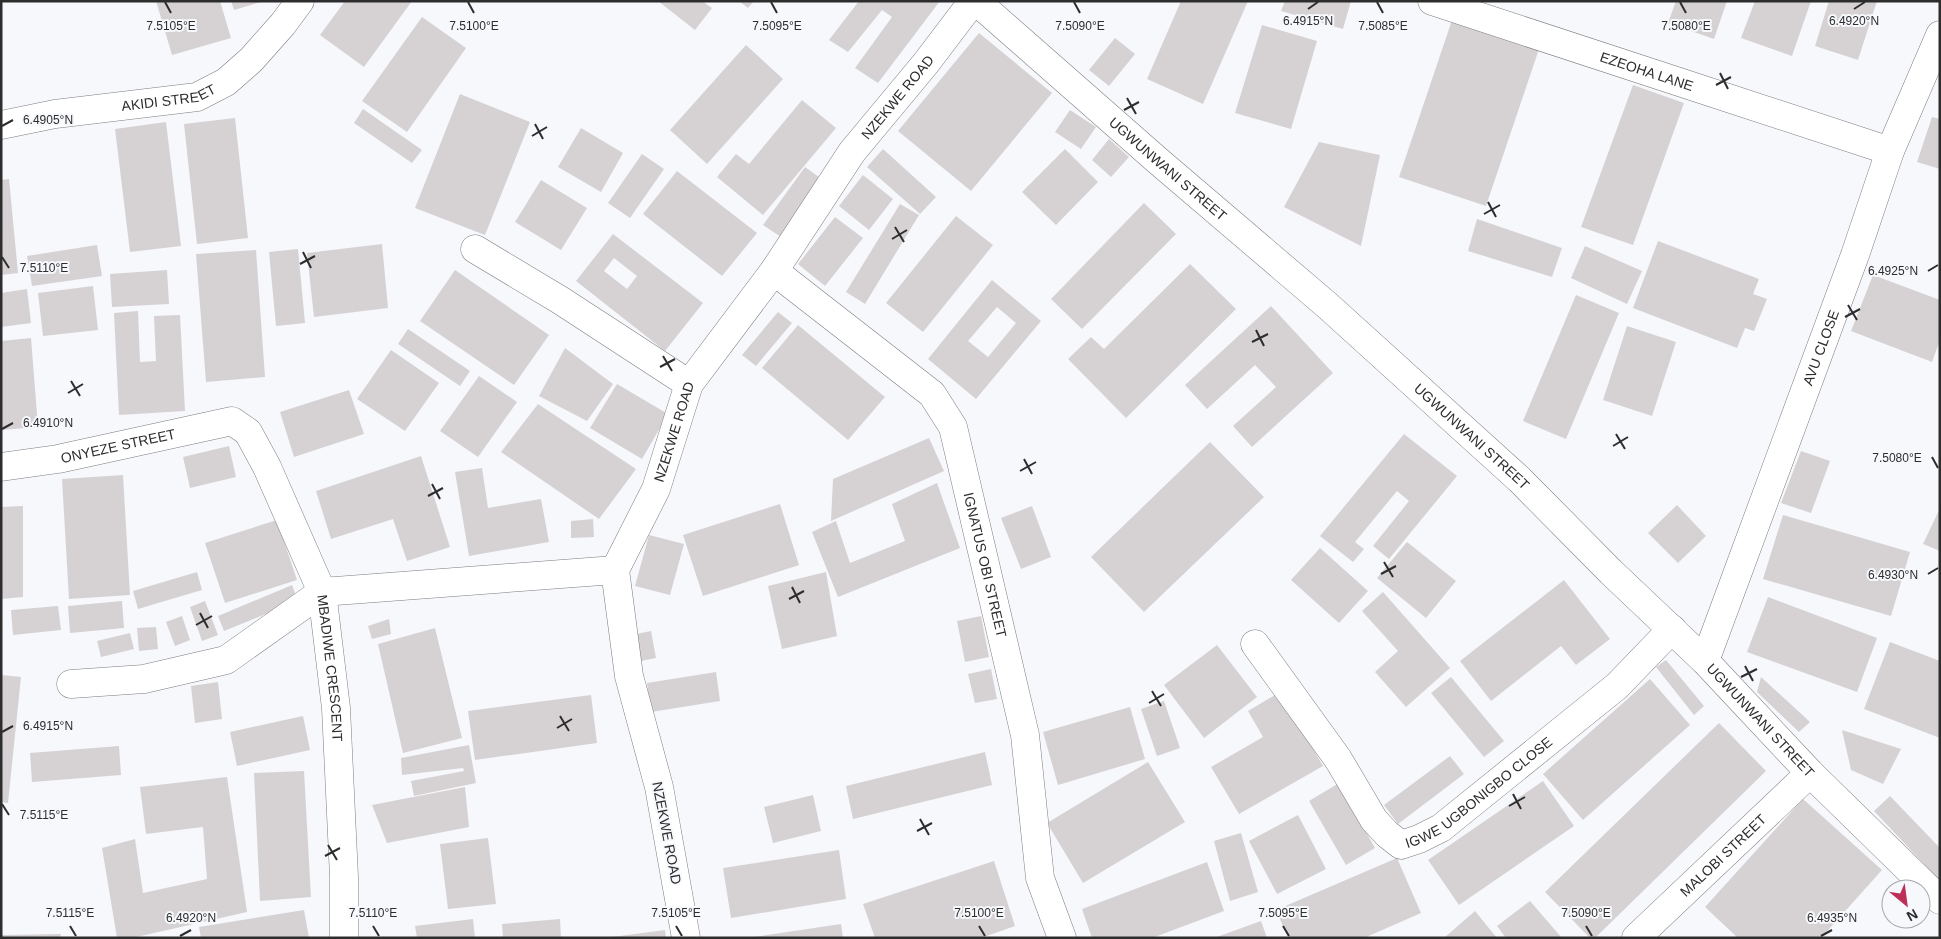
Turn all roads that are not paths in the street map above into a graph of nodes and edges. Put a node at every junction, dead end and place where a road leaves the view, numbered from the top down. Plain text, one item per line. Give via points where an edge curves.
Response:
1 (300, 1) edge
2 (974, 1) edge
3 (1432, 1) edge
4 (1940, 35) edge
5 (1, 125) edge
6 (1890, 151) junction
7 (475, 249) dead end
8 (774, 271) junction
9 (690, 384) junction
10 (232, 421) joint
11 (1, 467) edge
12 (615, 570) junction
13 (322, 592) junction
14 (1672, 629) junction
15 (1255, 644) dead end
16 (1705, 661) junction
17 (71, 684) dead end
18 (1810, 773) junction
19 (1940, 900) edge
20 (344, 938) edge
21 (686, 938) edge
22 (1062, 938) edge
23 (1636, 938) edge

1 - 5 street, AKIDI STREET via 251,60 226,82 197,97 55,114
2 - 8 street, NZEKWE ROAD via 852,152
2 - 14 street, UGWUNWANI STREET via 1405,374 1520,479
3 - 6 street, EZEOHA LANE
4 - 6 street, AVU CLOSE
6 - 16 street, AVU CLOSE
7 - 9 street
8 - 9 street, NZEKWE ROAD
8 - 22 street, IGNATUS OBI STREET via 932,394 953,428 1026,735 1040,878
9 - 12 street, NZEKWE ROAD via 656,489
10 - 11 street, ONYEZE STREET via 58,459
10 - 13 street, MBADIWE CRESCENT via 248,432 267,467
12 - 13 street
12 - 21 street, NZEKWE ROAD via 629,676 659,787
13 - 17 street via 226,660 144,679
13 - 20 street, MBADIWE CRESCENT via 336,708
14 - 15 street, IGWE UGBONIGBO CLOSE via 1617,686 1441,828 1401,845 1374,820 1338,758
14 - 16 street, UGWUNWANI STREET
16 - 18 street, UGWUNWANI STREET
18 - 19 street, UGWUNWANI STREET
18 - 23 street, MALOBI STREET

